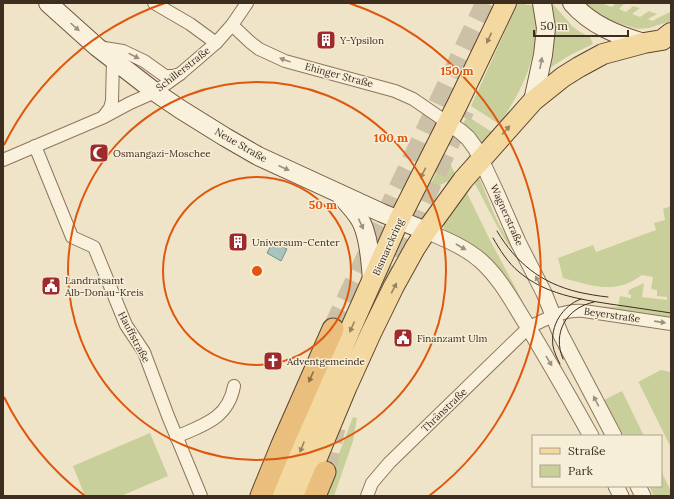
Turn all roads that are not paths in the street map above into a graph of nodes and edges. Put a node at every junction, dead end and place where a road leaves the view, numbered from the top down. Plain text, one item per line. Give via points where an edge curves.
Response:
1 (48, 3) edge
2 (154, 3) edge
3 (247, 3) edge
4 (506, 3) edge
5 (542, 3) edge
6 (572, 3) edge
7 (232, 25) junction
8 (662, 39) edge
9 (216, 43) junction
10 (97, 47) junction
11 (113, 60) junction
12 (180, 74) junction
13 (155, 92) junction
14 (532, 101) junction
15 (104, 117) junction
16 (448, 123) junction
17 (36, 146) junction
18 (3, 160) edge
19 (481, 160) junction
20 (338, 193) junction
21 (399, 220) junction
22 (426, 231) junction
23 (372, 282) junction
24 (553, 316) junction
25 (671, 324) edge
26 (333, 328) tunnel mouth
27 (528, 328) junction
28 (234, 386) dead end
29 (590, 435) edge
30 (613, 435) edge
31 (176, 436) junction
32 (325, 472) tunnel mouth
33 (616, 487) edge
34 (638, 487) edge
35 (201, 496) edge
36 (261, 496) edge
37 (282, 496) edge
38 (301, 496) edge
39 (315, 496) edge
40 (367, 496) edge
41 (621, 496) edge
42 (643, 496) edge

1 -> 10 main road, Neue Straße
2 - 9 street
3 - 7 street, Schillerstraße
4 -> 16 main road, Bismarckring
14 -> 5 main road via 543,55 546,28
6 - 8 main road via 589,19 622,36
7 - 9 street, Schillerstraße
16 -> 7 street, Ehinger Straße via 414,99 394,91 285,61 259,49
8 - 14 main road via 603,54 563,77
9 - 12 street, Schillerstraße
10 - 11 main road, Neue Straße
10 -> 12 street via 123,50 164,76
11 - 13 main road, Neue Straße
11 - 15 street via 112,101
12 - 13 street, Schillerstraße
13 - 15 street, Schillerstraße
13 -> 20 main road, Neue Straße via 258,156
19 -> 14 main road
15 - 17 street, Schillerstraße
16 - 19 street, Wagnerstraße via 468,138
16 -> 21 main road, Bismarckring
17 - 18 street, Schillerstraße
17 - 31 street, Hauffstraße via 72,237 94,247 126,324 144,352
19 - 22 main road
24 -> 19 street, Wagnerstraße
20 - 21 main road, Neue Straße
20 -> 23 main road via 360,219 370,257
21 - 22 main road
21 - 23 main road, Bismarckring
22 -> 27 street via 461,247 490,269
38 -> 22 main road via 371,333
23 -> 37 main road, Bismarckring
24 -> 25 street, Beyerstraße via 579,311
24 - 27 street
30 -> 24 street, Wagnerstraße
26 -> 36 highway
27 -> 29 street
27 - 40 street, Thränstraße via 389,463 372,483
28 - 31 street via 228,404 215,418 209,423
31 - 35 street, Hauffstraße
32 - 39 highway
33 - 41 street
34 - 42 street

